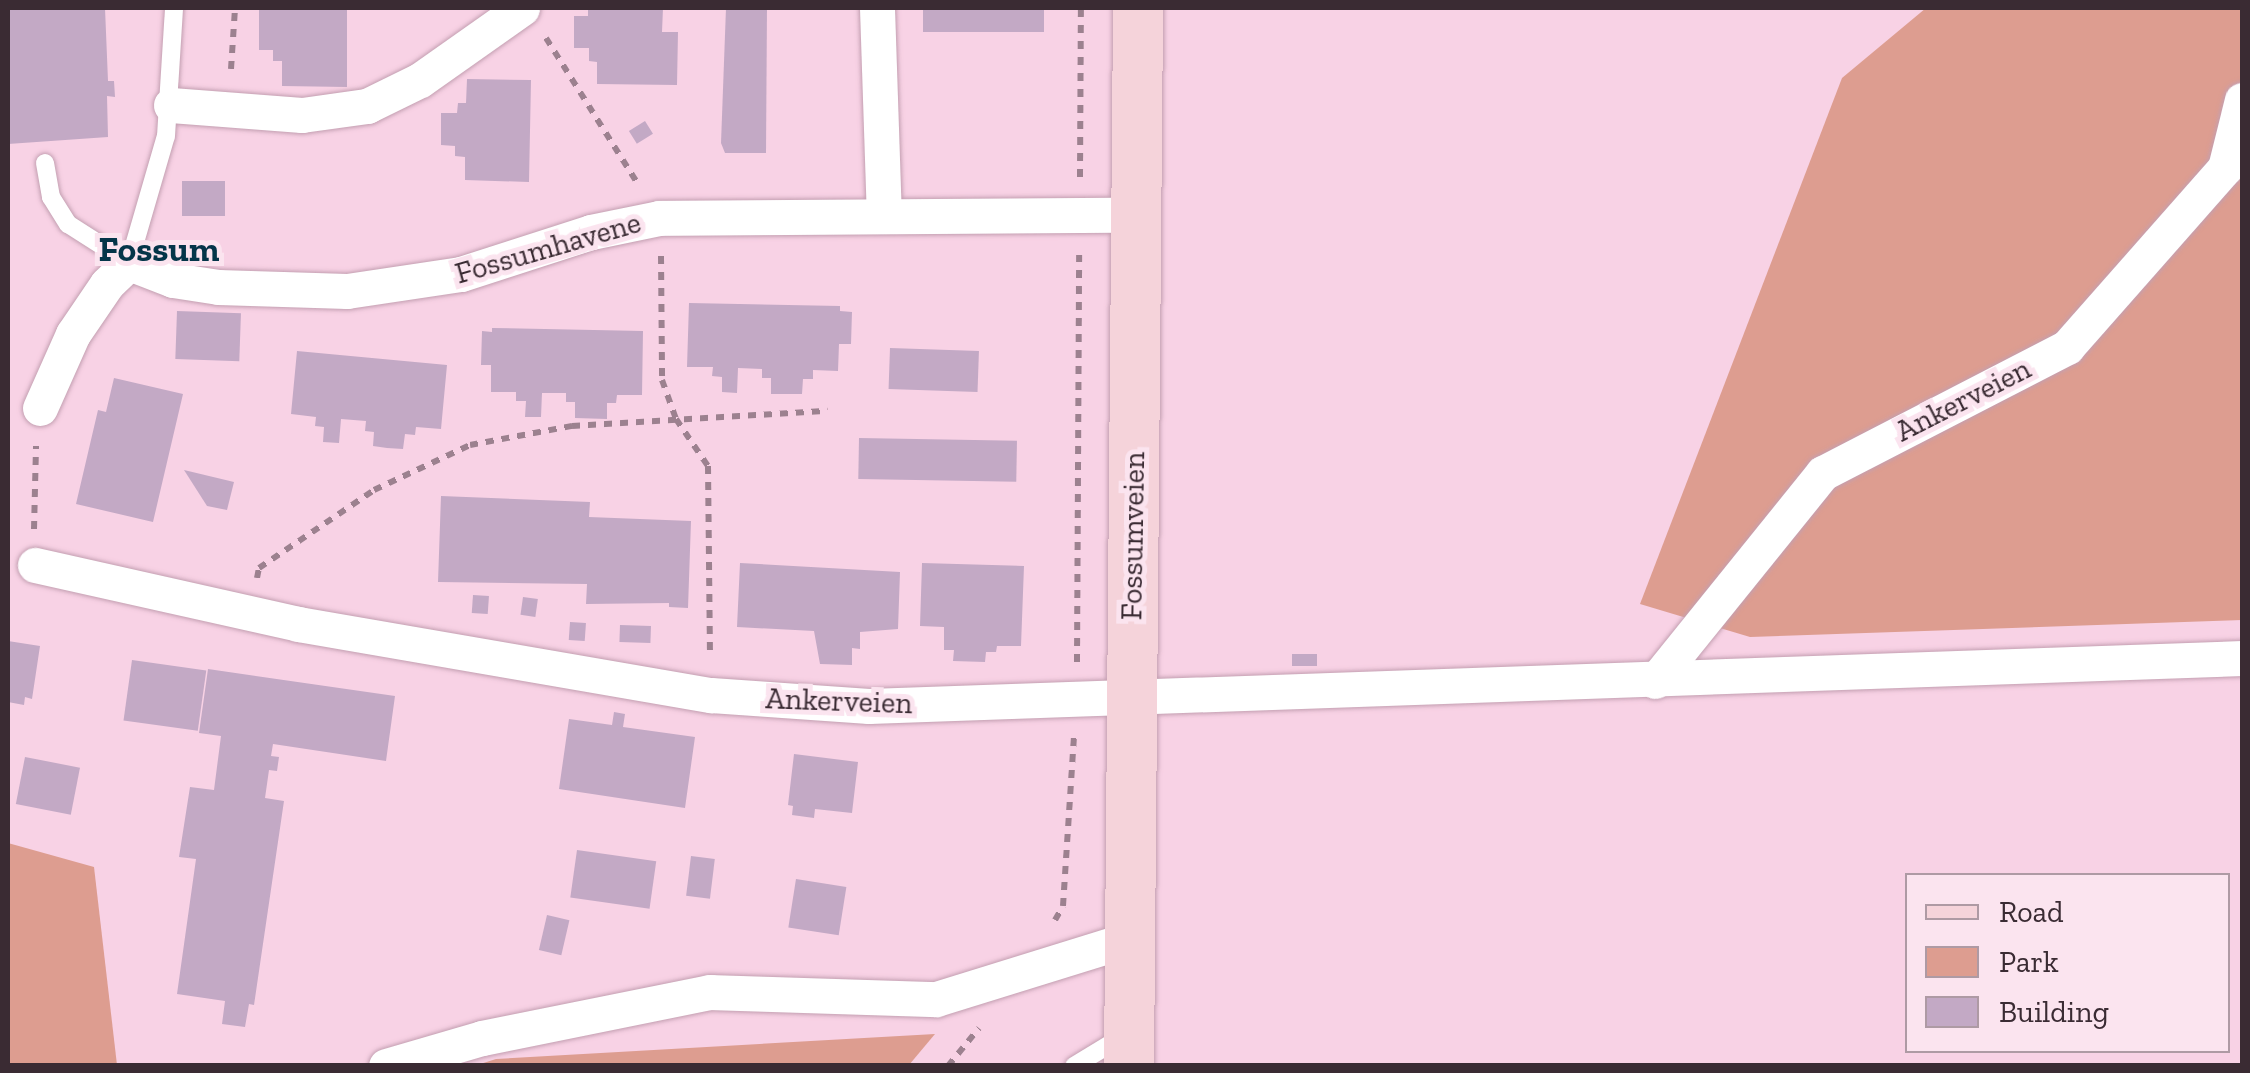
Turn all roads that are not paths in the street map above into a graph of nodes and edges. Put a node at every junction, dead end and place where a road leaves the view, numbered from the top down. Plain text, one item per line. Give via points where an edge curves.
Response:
1 (174, 8) edge
2 (877, 8) edge
3 (1138, 8) edge
4 (530, 16) edge
5 (2242, 100) edge
6 (171, 105) junction
7 (45, 162) dead end
8 (884, 214) junction
9 (1136, 216) junction
10 (129, 264) junction
11 (40, 408) road end
12 (35, 565) road end
13 (2242, 658) edge
14 (1655, 681) junction
15 (1131, 700) junction
16 (1130, 938) junction
17 (1129, 1049) edge
18 (386, 1066) edge
19 (1074, 1066) edge

1 - 6 lane
2 - 8 street
3 - 9 street, Fossumveien
4 - 6 street via 367,106 302,115
5 - 14 street, Ankerveien via 2225,168 2067,347 1823,472
6 - 10 lane
7 - 10 lane via 51,198 68,224
8 - 9 street, Fossumhavene
8 - 10 street, Fossumhavene via 659,218 591,232 461,274 347,291 218,287
9 - 15 street, Fossumveien
10 - 11 street via 73,334
12 - 15 street, Ankerveien via 250,614 710,696 868,706
13 - 14 street, Ankerveien
14 - 15 street, Ankerveien
15 - 16 street, Fossumveien
16 - 17 street, Fossumveien
16 - 18 street via 936,999 710,992 482,1038
17 - 19 lane

